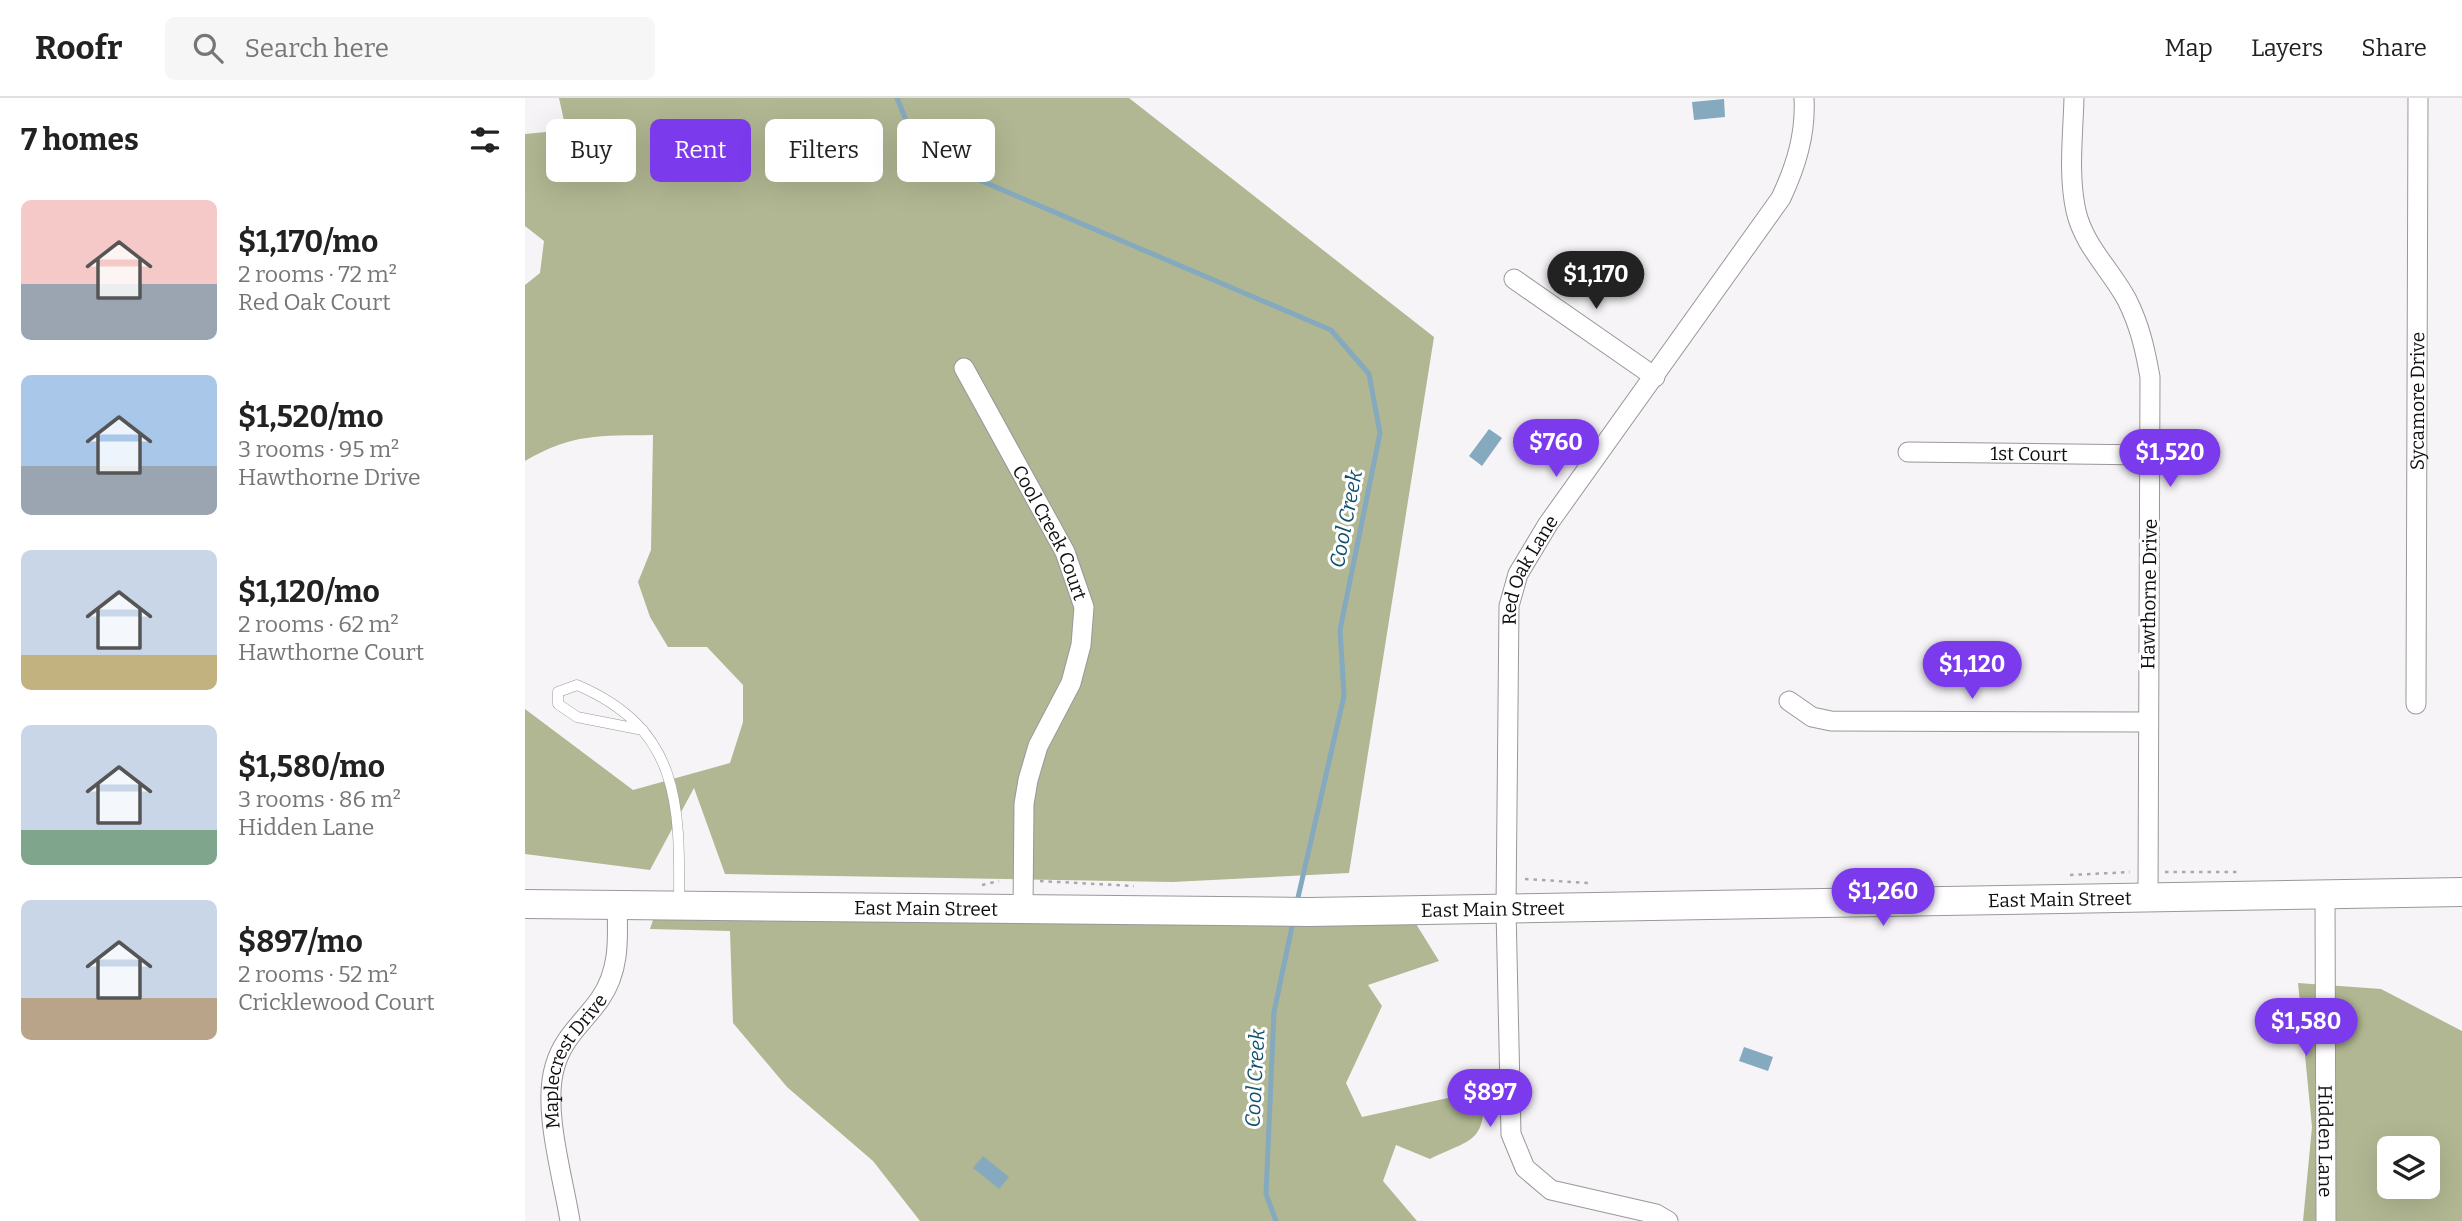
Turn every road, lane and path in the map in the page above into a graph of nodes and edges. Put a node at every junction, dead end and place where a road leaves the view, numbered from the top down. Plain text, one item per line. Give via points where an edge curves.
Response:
1 (1804, 98) edge
2 (2074, 98) edge
3 (2418, 98) edge
4 (1514, 279) dead end
5 (964, 368) dead end
6 (1655, 377) junction
7 (1907, 452) dead end
8 (2150, 455) junction
9 (1789, 701) dead end
10 (2416, 704) dead end
11 (2148, 722) junction
12 (643, 730) junction
13 (2462, 892) edge
14 (2325, 894) junction
15 (2148, 899) junction
16 (525, 904) edge
17 (617, 905) junction
18 (678, 906) junction
19 (1506, 909) junction
20 (1023, 910) junction
21 (570, 1221) edge
22 (1668, 1221) edge
23 (2326, 1221) edge

1 - 6 street, Red Oak Lane via 1802,140 1781,198
2 - 8 street, Hawthorne Drive via 2076,212 2087,240 2126,298 2143,335 2150,377
3 - 10 street, Sycamore Drive
4 - 6 street
5 - 20 street, Cool Creek Court via 1065,552 1084,607 1072,683 1038,746 1028,780
6 - 19 street, Red Oak Lane via 1548,524 1518,574 1507,631
7 - 8 street, 1st Court
8 - 11 street, Hawthorne Drive
9 - 11 street via 1812,717 1831,721
11 - 15 street, Hawthorne Drive
12 - 12 lane via 602,696 577,685 558,692 558,704 577,717
12 - 18 lane via 660,754 674,793
13 - 14 main road, East Main Street
14 - 15 main road, East Main Street
14 - 23 street, Hidden Lane
15 - 19 main road, East Main Street
16 - 17 main road, East Main Street
17 - 18 main road, East Main Street
17 - 21 street, Maplecrest Drive via 613,972 600,999 562,1046 554,1068 554,1127
18 - 20 main road, East Main Street
19 - 20 main road, East Main Street
19 - 22 street, Red Oak Lane via 1509,1118 1516,1152 1525,1168 1551,1190 1656,1214

